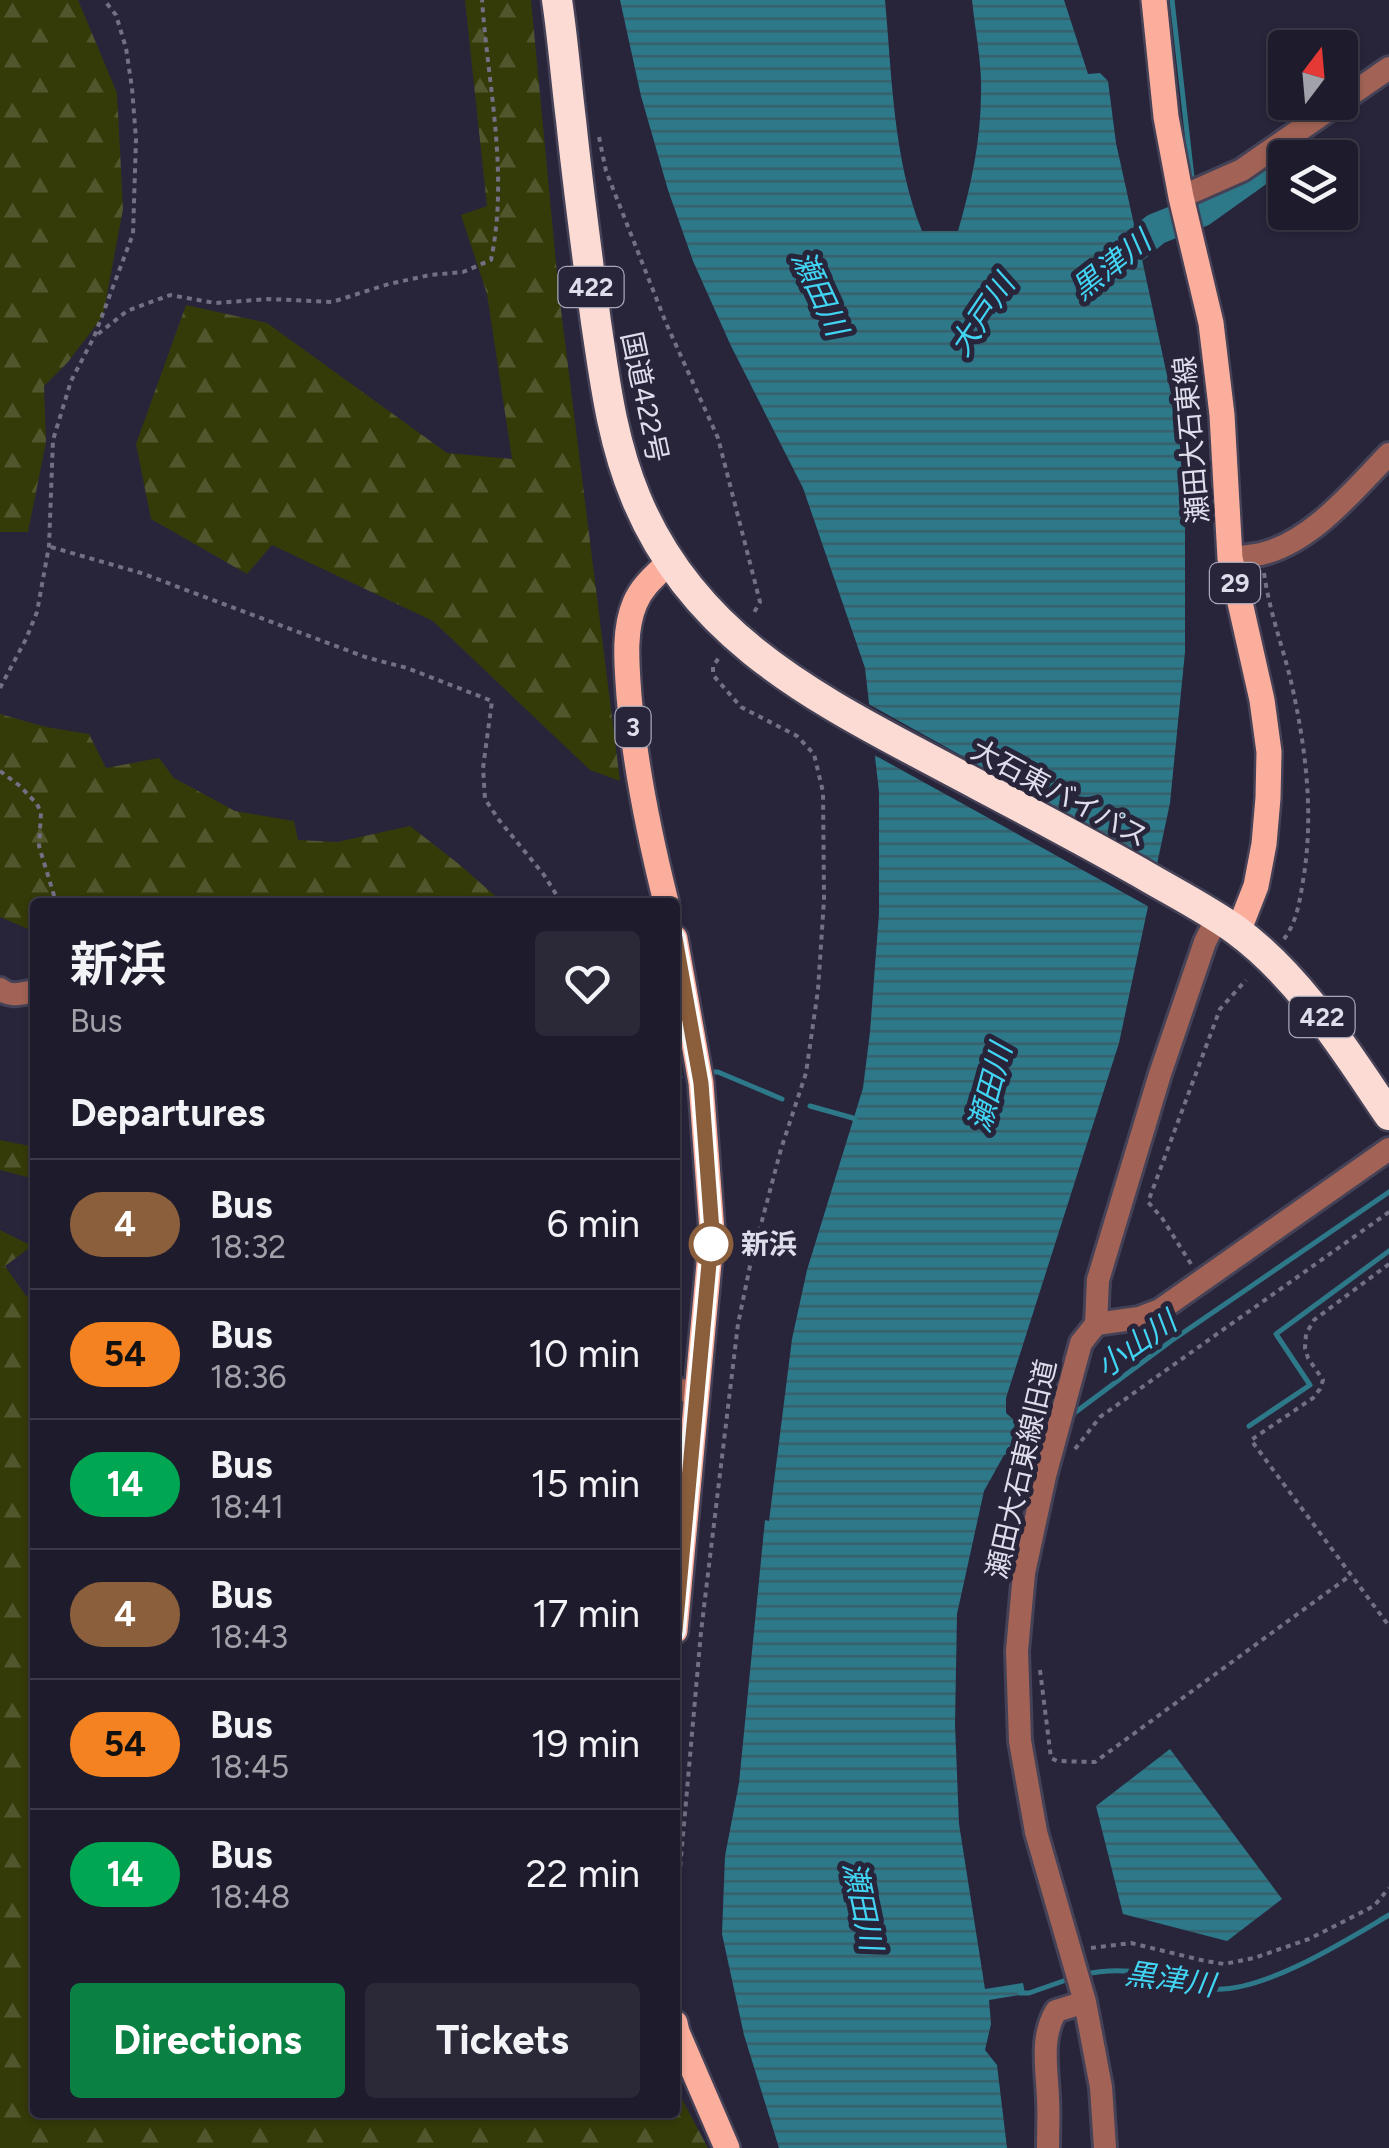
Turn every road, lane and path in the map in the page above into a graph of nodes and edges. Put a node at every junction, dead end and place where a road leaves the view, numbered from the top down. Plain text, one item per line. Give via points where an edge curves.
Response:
1 (104, 0) edge
2 (482, 0) edge
3 (557, 0) edge
4 (1154, 0) edge
5 (1389, 68) edge
6 (1358, 90) edge
7 (1314, 120) edge
8 (598, 135) dead end
9 (1185, 213) junction
10 (94, 338) junction
11 (1389, 454) edge
12 (49, 546) junction
13 (1262, 554) junction
14 (1230, 558) junction
15 (669, 562) junction
16 (734, 637) junction
17 (0, 688) edge
18 (0, 771) edge
19 (55, 898) edge
20 (558, 898) edge
21 (665, 898) edge
22 (1228, 925) junction
23 (1281, 944) dead end
24 (680, 966) edge
25 (1246, 980) dead end
26 (0, 988) edge
27 (30, 992) edge
28 (1389, 1115) edge
29 (1389, 1149) edge
30 (1389, 1212) edge
31 (1389, 1264) edge
32 (1202, 1282) junction
33 (1096, 1324) junction
34 (686, 1390) edge
35 (684, 1435) edge
36 (1045, 1476) junction
37 (680, 1522) edge
38 (1352, 1575) junction
39 (1389, 1626) edge
40 (1040, 1669) dead end
41 (680, 1867) edge
42 (1389, 1888) edge
43 (1078, 1977) junction
44 (680, 2041) edge
45 (726, 2148) edge
46 (1048, 2148) edge
47 (1106, 2148) edge

1 - 10 path via 116,15 130,75 134,220
2 - 10 path via 497,178 491,260 332,302 216,302 170,295 127,310
3 - 15 highway, 国道422号 / 422 via 609,408 637,501
4 - 9 main road, 瀬田大石東線 / 29
5 - 6 street
7 - 9 street
8 - 16 path via 606,172 718,438 760,602
9 - 14 main road, 瀬田大石東線 / 29 via 1211,323
10 - 12 path via 70,381 53,440
11 - 13 street via 1327,518
12 - 17 path via 37,612
12 - 20 path via 140,572 492,701 485,799
13 - 14 street
13 - 23 path via 1304,742 1308,812 1299,910
14 - 22 main road, 瀬田大石東線 / 29 via 1262,700 1268,798 1256,886
15 - 16 highway, 大石東バイパス / 422
15 - 21 main road, 3 via 634,606 628,658 639,780
16 - 22 highway, 大石東バイパス / 422 via 856,720
16 - 41 path via 712,675 742,707 796,736 814,754 823,792 824,900 806,1072 738,1324 700,1632
18 - 19 path via 38,804 40,846
22 - 28 highway, 大石東バイパス / 422 via 1318,1010
22 - 33 street via 1205,942 1160,1074 1098,1280
24 - 34 main road via 701,1083 712,1231
25 - 32 path via 1220,1009 1148,1202
26 - 27 street via 18,996
29 - 32 street
30 - 36 path via 1100,1417
31 - 38 path via 1314,1320 1305,1348 1320,1389 1251,1440
32 - 33 street via 1160,1310
33 - 36 street, 瀬田大石東線旧道 via 1081,1342
34 - 35 main road
35 - 37 main road
36 - 43 street, 瀬田大石東線旧道 via 1024,1573 1017,1652 1020,1741 1036,1832
38 - 39 path
38 - 40 path via 1096,1762 1051,1758
42 - 43 path via 1374,1906 1254,1958 1205,1962 1131,1943
43 - 46 street via 1048,2024
43 - 47 street, 瀬田大石東線旧道 via 1101,2086
44 - 45 main road

